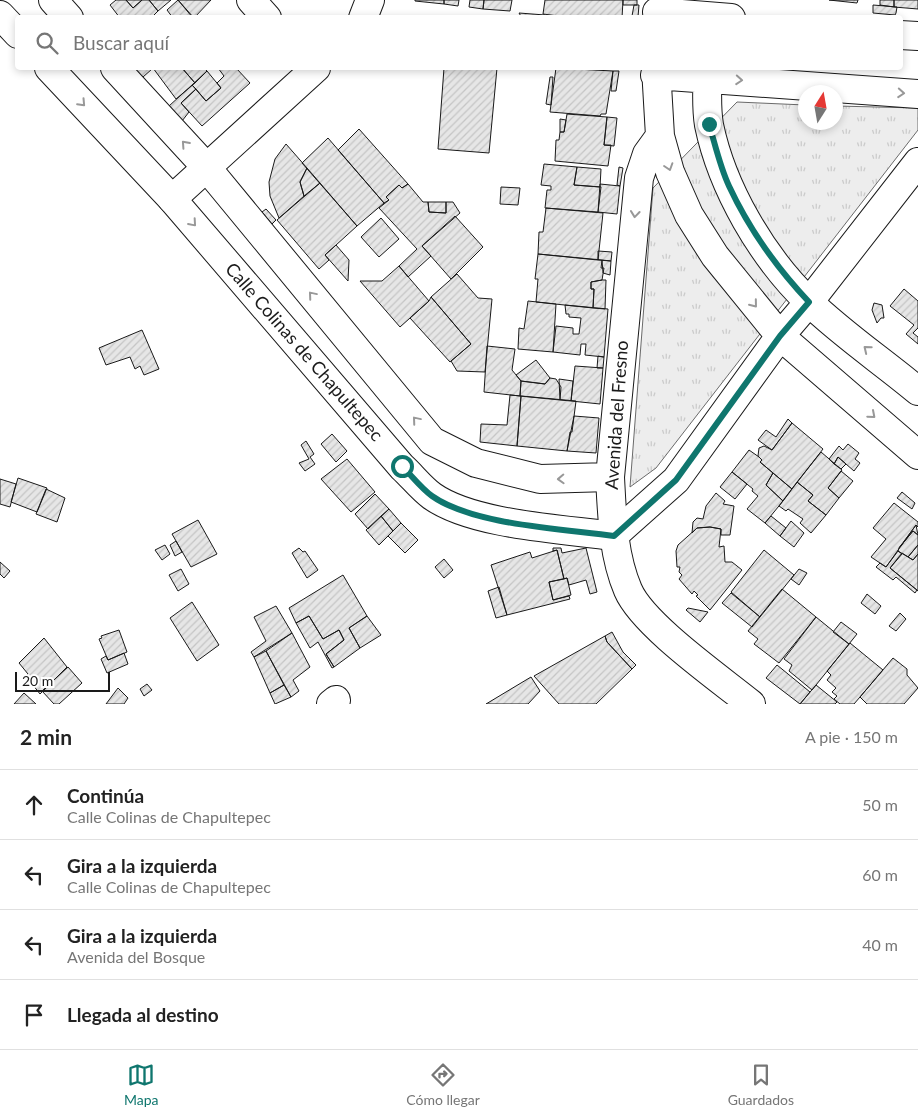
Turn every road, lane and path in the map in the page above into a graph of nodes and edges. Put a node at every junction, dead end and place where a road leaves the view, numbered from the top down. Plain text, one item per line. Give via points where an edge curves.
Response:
1 (53, 0) edge
2 (252, 0) edge
3 (370, 0) edge
4 (657, 10) edge
5 (714, 13) edge
6 (0, 15) edge
7 (66, 15) edge
8 (264, 15) edge
9 (363, 15) edge
10 (15, 31) edge
11 (903, 34) edge
12 (918, 36) edge
13 (51, 70) edge
14 (117, 70) edge
15 (312, 70) edge
16 (655, 71) edge
17 (708, 73) edge
18 (918, 94) edge
19 (660, 136) junction
20 (918, 162) edge
21 (207, 168) junction
22 (172, 199) junction
23 (809, 302) junction
24 (780, 336) junction
25 (918, 391) edge
26 (918, 455) edge
27 (610, 477) junction
28 (614, 536) junction
29 (751, 704) edge

1 - 7 street
2 - 8 street
3 - 9 street
4 - 5 street
6 - 10 street
11 - 12 street
13 -> 22 street, Calle Colinas de Chapultepec
21 -> 14 street
15 - 21 street
16 - 17 street
16 - 19 street
17 -> 18 street
17 - 23 street via 709,124 728,184 746,220 782,273
19 -> 24 street via 670,172 689,214 715,256
19 -> 27 street, Avenida del Fresno via 647,154 639,178
20 - 23 street
21 - 22 street
27 -> 21 street via 540,479 476,463 432,440
22 -> 28 street, Calle Colinas de Chapultepec via 402,466 432,496 460,510 506,521
23 - 24 street
25 -> 23 street
24 -> 26 street
24 - 28 street via 676,480
27 - 28 street, Avenida del Fresno
28 - 29 street, Avenida del Fresno via 628,591 651,622

